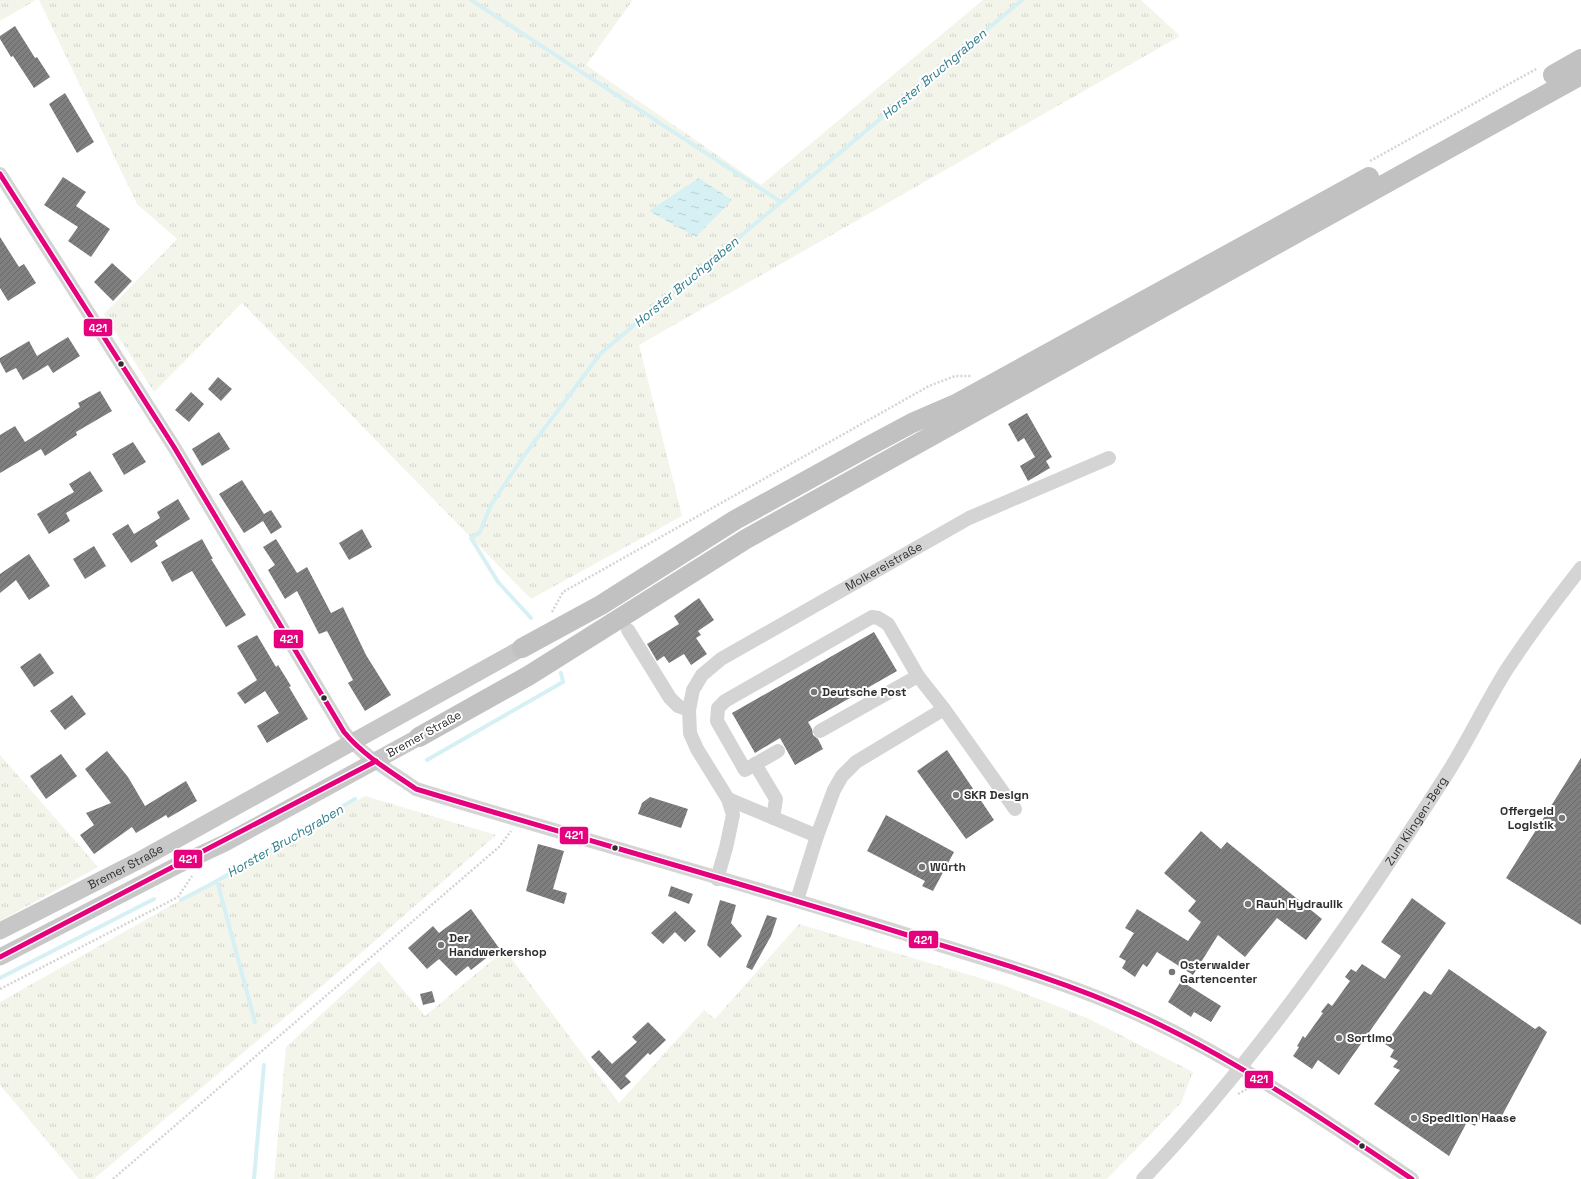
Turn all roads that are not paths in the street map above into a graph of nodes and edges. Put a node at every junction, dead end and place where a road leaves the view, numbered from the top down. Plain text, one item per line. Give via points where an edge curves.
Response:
1 (1581, 59) edge
2 (1581, 75) edge
3 (0, 174) edge
4 (1109, 458) dead end
5 (1581, 568) edge
6 (628, 630) dead end
7 (522, 648) joint
8 (918, 676) junction
9 (944, 709) junction
10 (689, 710) junction
11 (820, 731) dead end
12 (419, 737) joint
13 (352, 744) junction
14 (778, 751) dead end
15 (376, 761) junction
16 (755, 764) junction
17 (728, 799) junction
18 (1015, 809) dead end
19 (773, 818) junction
20 (817, 836) junction
21 (717, 879) junction
22 (798, 900) junction
23 (0, 931) edge
24 (0, 957) edge
25 (1241, 1068) junction
26 (1143, 1179) edge
27 (1412, 1179) edge

1 - 7 highway via 956,404 912,423 735,520 601,605
2 - 12 highway, Bremer Straße via 746,539 528,676
3 - 13 street via 174,447
4 - 10 street, Molkereistraße via 969,518 721,659 702,675 693,690
5 - 25 street, Zum Klingen-Berg via 1508,669 1449,771 1347,927
6 - 10 street via 670,698 678,706
7 - 13 main road, Bremer Straße
8 - 9 street
8 - 11 street
8 - 16 street via 888,624 872,617 725,701 718,708 717,721 745,770
9 - 18 street
9 - 20 street via 856,762 842,776 834,790
10 - 17 street, Molkereistraße via 690,733 697,749
12 - 15 main road, Bremer Straße
13 - 15 street
13 - 23 main road, Bremer Straße via 140,860
14 - 16 street
15 - 21 street via 416,789
15 - 24 main road, Bremer Straße via 225,843
16 - 19 street via 776,799
17 - 19 street
17 - 21 street, Molkereistraße via 733,815
19 - 20 street
20 - 22 street
21 - 22 street
22 - 25 street via 1070,987 1138,1014
25 - 26 street, Zum Klingen-Berg
25 - 27 street

